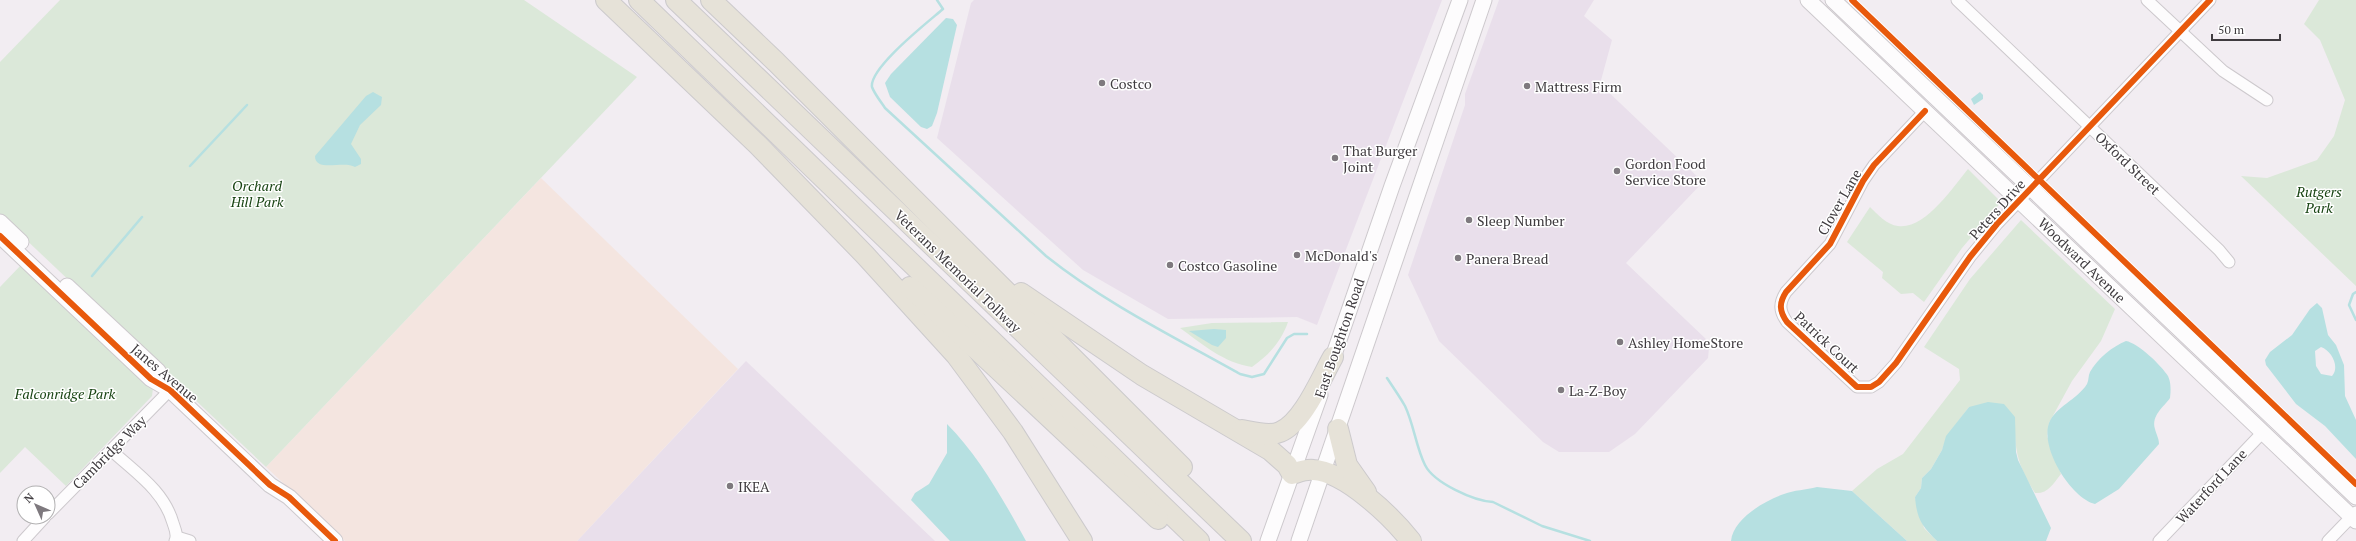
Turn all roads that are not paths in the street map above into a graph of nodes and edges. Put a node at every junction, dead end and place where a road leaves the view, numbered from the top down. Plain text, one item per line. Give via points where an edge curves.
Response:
1 (606, 0) edge
2 (640, 0) edge
3 (676, 0) edge
4 (711, 0) edge
5 (1460, 0) edge
6 (1484, 0) edge
7 (1808, 0) edge
8 (1834, 0) edge
9 (1957, 0) edge
10 (2147, 0) edge
11 (2210, 0) edge
12 (2180, 32) junction
13 (2267, 100) dead end
14 (1925, 111) junction
15 (2090, 127) junction
16 (758, 145) junction
17 (2032, 188) junction
18 (2020, 200) junction
19 (921, 206) junction
20 (0, 222) edge
21 (0, 236) edge
22 (2229, 262) dead end
23 (1780, 307) joint
24 (1333, 357) junction
25 (1864, 388) joint
26 (170, 390) junction
27 (1232, 428) junction
28 (1338, 429) junction
29 (2263, 432) junction
30 (112, 451) junction
31 (1324, 471) junction
32 (1292, 474) junction
33 (270, 485) junction
34 (2356, 497) edge
35 (1376, 504) junction
36 (56, 506) edge
37 (2355, 516) edge
38 (38, 525) edge
39 (1301, 536) edge
40 (176, 539) edge
41 (23, 541) edge
42 (190, 541) edge
43 (320, 541) edge
44 (335, 541) edge
45 (1082, 541) edge
46 (1183, 541) edge
47 (1200, 541) edge
48 (1241, 541) edge
49 (1253, 541) edge
50 (1268, 541) edge
51 (1411, 541) edge
52 (2159, 541) edge
53 (2328, 541) edge

1 - 16 highway
2 - 47 highway, Veterans Memorial Tollway
3 - 48 highway, Veterans Memorial Tollway
4 - 19 highway
5 - 24 street, East Boughton Road
6 - 28 street, East Boughton Road via 1444,111
7 - 14 street, Woodward Avenue
8 - 17 street, Woodward Avenue
9 - 15 street, Oxford Street
10 - 12 street
11 - 12 street, Peters Drive
12 - 13 street via 2223,71
12 - 15 street, Peters Drive
14 - 18 street, Woodward Avenue
14 - 23 street, Clover Lane via 1874,166 1863,181 1830,244 1786,292
15 - 17 street, Peters Drive
15 - 22 street, Oxford Street
16 - 45 highway via 865,255 956,355 1013,432
16 - 46 highway via 1065,434
17 - 18 street, Peters Drive
17 - 34 street, Woodward Avenue
18 - 25 street, Peters Drive via 1974,252 1896,363 1879,382
18 - 29 street, Woodward Avenue
19 - 27 highway via 1028,299 1142,374
19 - 49 highway via 1247,532
20 - 26 street, Janes Avenue via 158,371
21 - 26 street, Janes Avenue via 151,379
23 - 25 street, Patrick Court via 1787,322 1857,387
24 - 27 highway via 1302,413 1287,429 1270,434
24 - 32 street, East Boughton Road
26 - 30 street, Cambridge Way
26 - 33 street, Janes Avenue
27 - 32 highway via 1278,456
28 - 31 street, East Boughton Road
28 - 35 highway via 1347,465
29 - 37 street, Woodward Avenue
29 - 52 street, Waterford Lane
30 - 36 street, Cambridge Way
30 - 40 street via 162,497 169,510
31 - 32 highway via 1313,469
31 - 35 highway
31 - 39 street, East Boughton Road
32 - 50 street, East Boughton Road
33 - 43 street, Janes Avenue via 281,504
33 - 44 street, Janes Avenue via 289,497
35 - 51 highway
37 - 53 street
38 - 41 street
40 - 42 street

